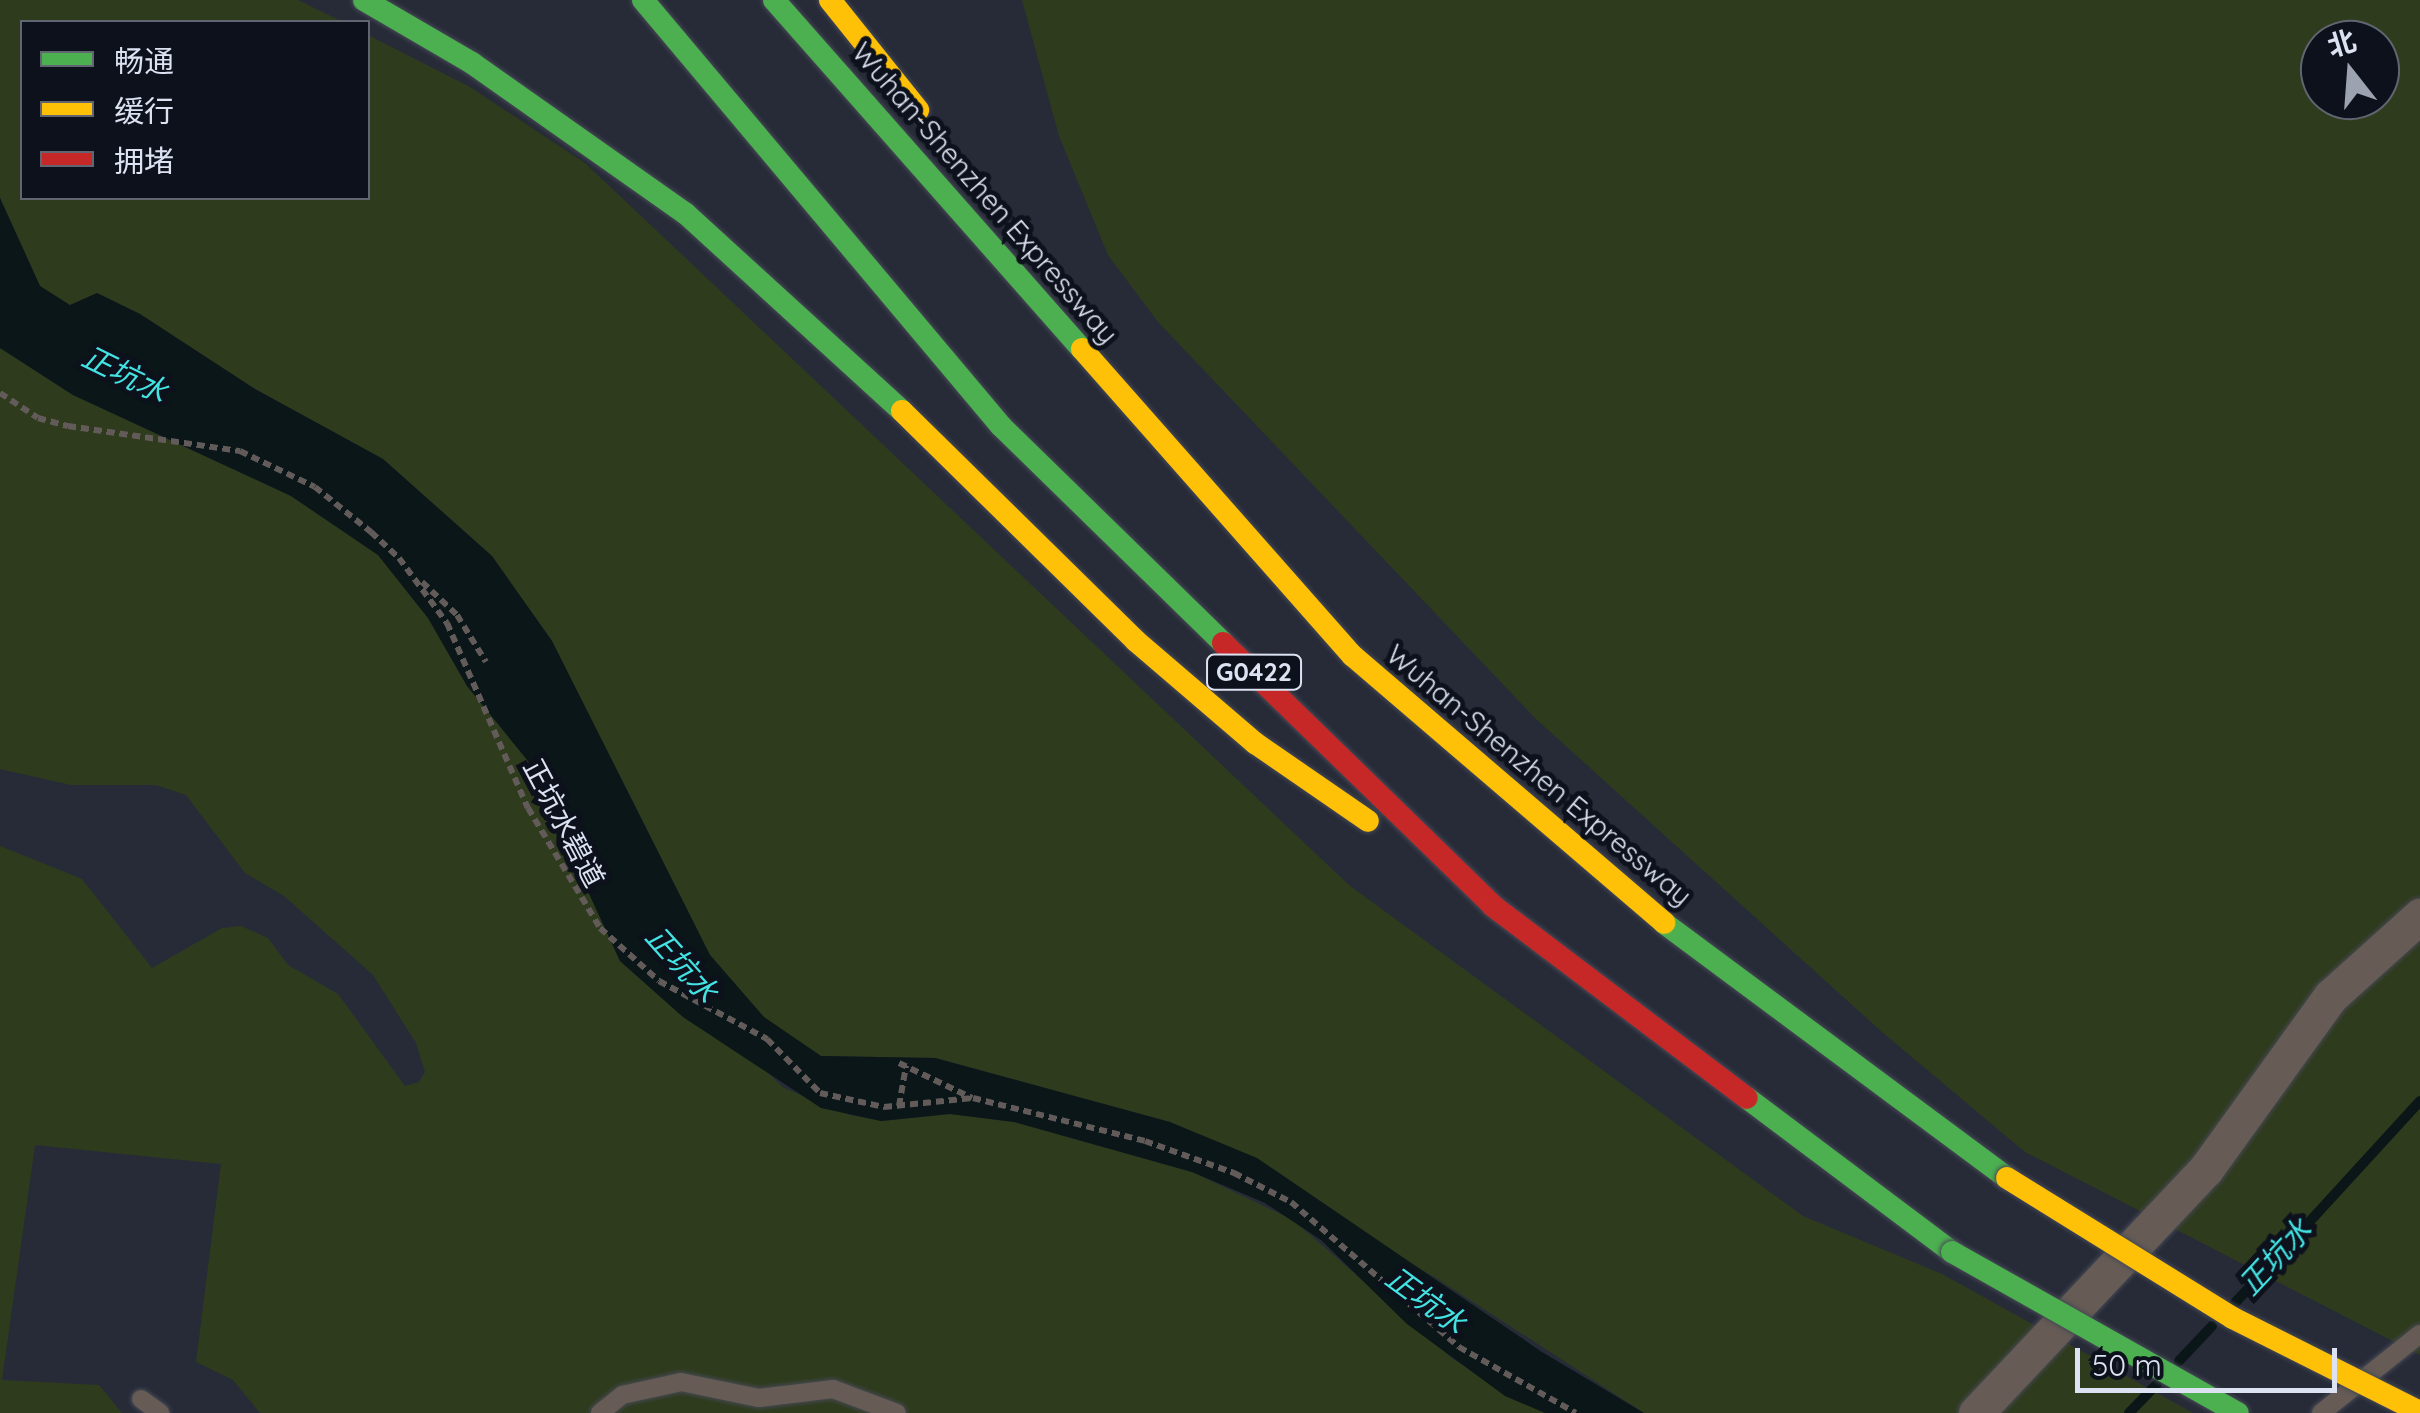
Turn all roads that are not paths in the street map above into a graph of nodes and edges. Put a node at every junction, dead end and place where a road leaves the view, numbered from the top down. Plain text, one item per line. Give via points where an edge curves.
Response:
1 (364, 0) edge
2 (643, 0) edge
3 (774, 0) edge
4 (830, 0) edge
5 (930, 125) dead end
6 (1029, 250) dead end
7 (1352, 656) junction
8 (1493, 906) junction
9 (2420, 916) edge
10 (2420, 1334) edge
11 (141, 1400) dead end
12 (2420, 1412) edge
13 (160, 1413) edge
14 (600, 1413) edge
15 (897, 1413) edge
16 (1976, 1413) edge
17 (2238, 1413) edge
18 (2321, 1413) edge

1 - 8 highway via 472,63 685,213 836,346 1136,641 1255,743
2 - 8 highway, G0422 via 1001,426
3 - 7 highway, Wuhan-Shenzhen Expressway / G0422
4 - 5 highway
6 - 7 highway
7 - 12 highway, Wuhan-Shenzhen Expressway / G0422, bridge via 1624,893 2007,1178 2234,1318
8 - 17 highway, G0422, bridge via 1952,1252
9 - 16 street via 2331,996 2206,1169
10 - 18 lane
11 - 13 lane
14 - 15 lane via 622,1395 681,1382 759,1398 833,1389

